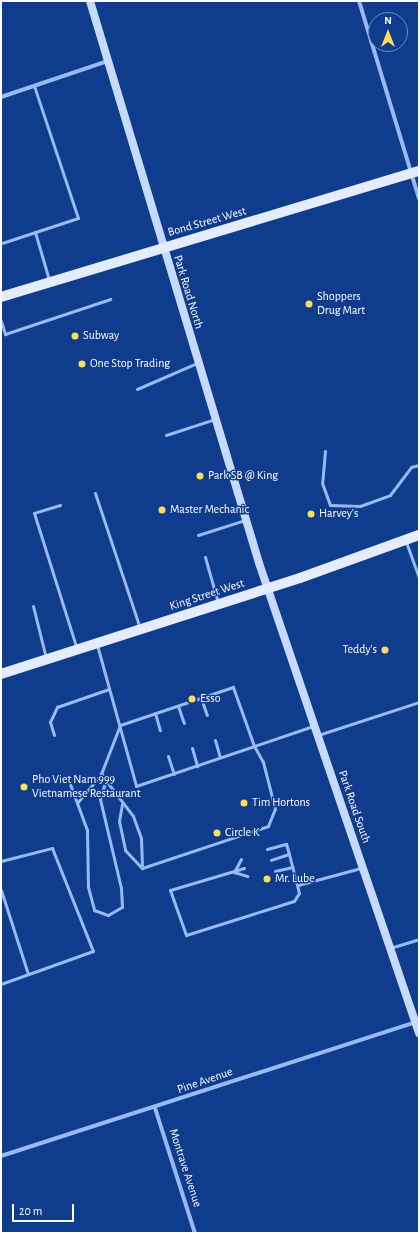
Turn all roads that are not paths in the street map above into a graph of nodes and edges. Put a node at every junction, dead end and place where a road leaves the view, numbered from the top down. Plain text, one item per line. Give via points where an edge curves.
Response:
1 (90, 1) edge
2 (359, 1) edge
3 (105, 62) junction
4 (34, 86) junction
5 (1, 97) edge
6 (416, 172) edge
7 (419, 198) edge
8 (35, 232) junction
9 (2, 242) dead end
10 (162, 249) junction
11 (50, 282) junction
12 (1, 297) edge
13 (110, 299) dead end
14 (1, 321) edge
15 (197, 363) junction
16 (137, 389) dead end
17 (215, 419) junction
18 (166, 435) dead end
19 (325, 450) dead end
20 (419, 465) edge
21 (95, 493) dead end
22 (60, 505) dead end
23 (246, 520) junction
24 (198, 535) dead end
25 (419, 535) edge
26 (406, 539) junction
27 (205, 557) dead end
28 (419, 578) edge
29 (268, 588) junction
30 (219, 604) junction
31 (33, 606) dead end
32 (140, 630) junction
33 (96, 643) junction
34 (77, 649) junction
35 (47, 659) junction
36 (1, 674) edge
37 (109, 689) junction
38 (201, 698) junction
39 (419, 702) edge
40 (178, 706) junction
41 (155, 713) junction
42 (207, 715) dead end
43 (184, 722) dead end
44 (120, 725) junction
45 (313, 726) junction
46 (160, 730) dead end
47 (54, 735) dead end
48 (316, 735) junction
49 (214, 740) dead end
50 (254, 746) junction
51 (192, 748) dead end
52 (168, 756) dead end
53 (220, 757) junction
54 (198, 766) junction
55 (101, 774) junction
56 (174, 774) junction
57 (105, 783) junction
58 (70, 784) dead end
59 (77, 803) junction
60 (122, 804) junction
61 (268, 849) dead end
62 (289, 854) junction
63 (241, 859) dead end
64 (271, 860) dead end
65 (1, 861) edge
66 (293, 867) junction
67 (142, 868) junction
68 (244, 868) dead end
69 (362, 868) junction
70 (275, 871) dead end
71 (234, 872) junction
72 (247, 876) dead end
73 (298, 885) junction
74 (1, 890) edge
75 (419, 939) edge
76 (389, 949) junction
77 (28, 974) junction
78 (1, 984) edge
79 (415, 1022) junction
80 (419, 1034) edge
81 (155, 1108) junction
82 (1, 1156) edge
83 (195, 1233) edge

1 - 3 main road, Park Road North
2 - 6 street
3 - 4 street
3 - 10 main road, Park Road North
4 - 5 street
4 - 8 lane via 78,218
6 - 7 street
6 - 10 main road, Bond Street West
8 - 9 lane
8 - 11 lane
10 - 11 main road, Bond Street West
10 - 15 main road, Park Road North
11 - 12 main road, Bond Street West
13 - 14 lane via 5,334
15 - 16 lane
15 - 17 main road, Park Road North
17 - 18 lane
17 - 23 main road, Park Road North
19 - 20 lane via 322,483 330,505 360,506 390,495 411,467
21 - 32 lane
22 - 34 lane via 34,513
23 - 24 lane
23 - 29 main road, Park Road North
25 - 26 main road, King Street West
26 - 28 lane
26 - 29 main road, King Street West
27 - 30 lane
29 - 30 main road, King Street West
29 - 45 main road, Park Road South
30 - 32 main road, King Street West
31 - 35 lane
32 - 33 main road, King Street West
33 - 34 main road, King Street West
33 - 37 lane
34 - 35 main road, King Street West
35 - 36 main road, King Street West
37 - 44 lane
37 - 47 lane via 57,707 50,722
38 - 40 lane
38 - 42 lane
38 - 50 lane via 233,687
39 - 48 lane
40 - 41 lane
40 - 43 lane
41 - 44 lane
41 - 46 lane
44 - 55 lane
44 - 56 lane via 136,786
45 - 48 main road, Park Road South
45 - 50 lane
48 - 69 main road, Park Road South
49 - 53 lane
50 - 53 lane
50 - 67 lane via 263,762 275,809 268,826
51 - 54 lane
52 - 56 lane
53 - 54 lane
54 - 56 lane
55 - 57 lane
55 - 59 lane
57 - 59 lane via 100,800 121,888 122,907 108,915 94,910 88,887 87,830
57 - 60 lane via 117,792
58 - 59 lane
60 - 67 lane via 133,816 141,838
60 - 67 lane via 118,821 125,850
61 - 62 lane via 286,844
62 - 64 lane
62 - 66 lane
63 - 71 lane
65 - 77 lane via 52,848 93,951
66 - 70 lane
66 - 73 lane
68 - 71 lane
69 - 73 lane
69 - 76 main road, Park Road South
71 - 72 lane
71 - 73 lane via 170,890 186,935 294,901 299,893
74 - 77 lane
75 - 76 lane
76 - 79 main road, Park Road South
77 - 78 lane
79 - 80 main road, Park Road South
79 - 81 street, Pine Avenue
81 - 82 street, Pine Avenue
81 - 83 street, Montrave Avenue

